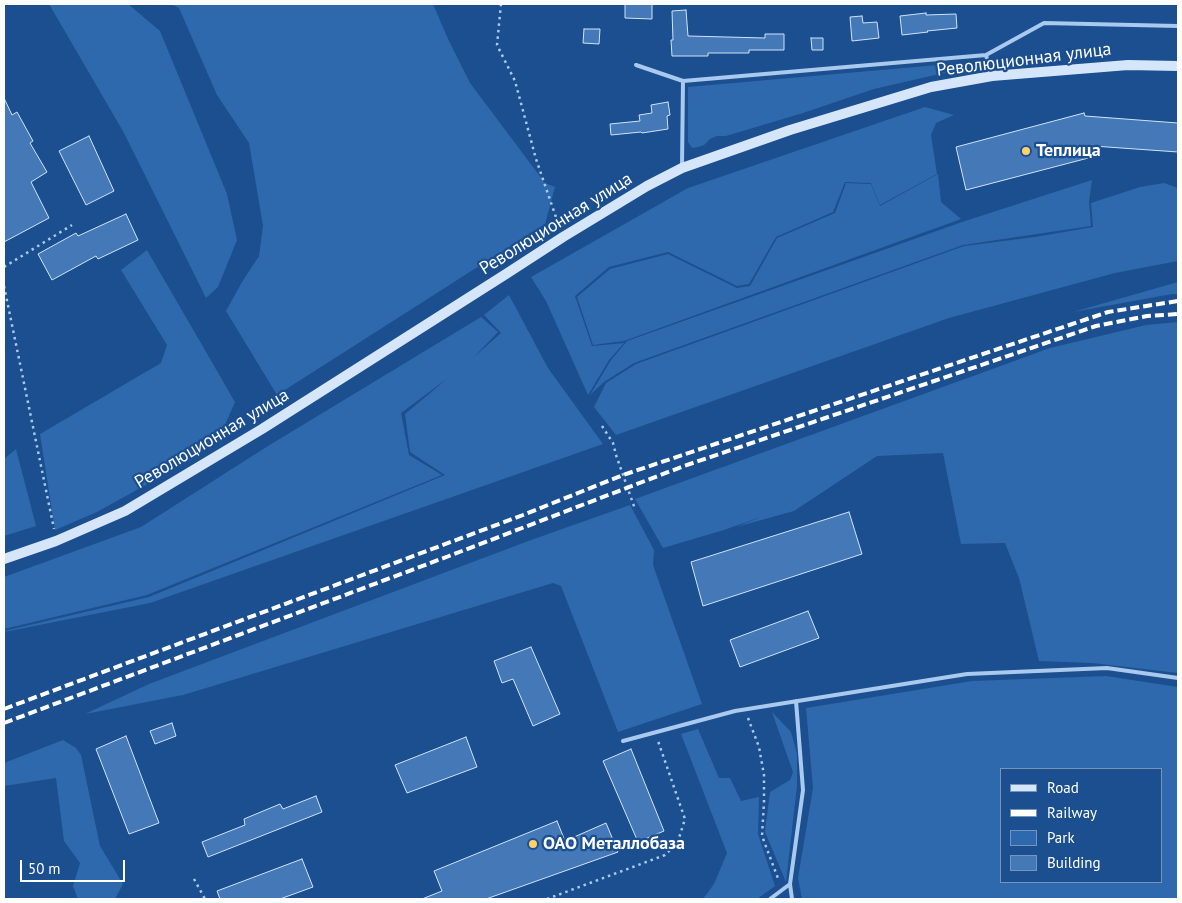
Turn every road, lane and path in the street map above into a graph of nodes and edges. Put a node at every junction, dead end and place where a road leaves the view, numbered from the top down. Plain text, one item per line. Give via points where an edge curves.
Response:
1 (501, 4) edge
2 (1178, 26) edge
3 (986, 55) junction
4 (636, 65) dead end
5 (1178, 66) edge
6 (992, 76) junction
7 (683, 81) junction
8 (682, 168) junction
9 (72, 225) dead end
10 (563, 237) junction
11 (4, 267) edge
12 (4, 286) edge
13 (602, 426) dead end
14 (635, 509) dead end
15 (56, 541) junction
16 (4, 560) edge
17 (1178, 678) edge
18 (796, 701) junction
19 (745, 710) junction
20 (655, 732) junction
21 (623, 741) dead end
22 (194, 879) dead end
23 (790, 884) junction
24 (783, 890) junction
25 (205, 899) edge
26 (547, 899) edge
27 (770, 899) edge
28 (792, 899) edge

1 - 10 path via 497,45 515,81 536,159
2 - 3 lane via 1044,23
3 - 6 lane
3 - 7 lane
4 - 7 lane
5 - 6 street, Революционная улица via 1128,64
6 - 8 street, Революционная улица via 931,87 790,130
7 - 8 lane
8 - 10 street, Революционная улица
9 - 11 path
10 - 15 street, Революционная улица via 262,429 125,511
12 - 15 path
13 - 14 path via 613,443
15 - 16 street, Революционная улица
17 - 18 lane via 1108,668 968,674
18 - 19 lane
18 - 23 lane via 803,790
19 - 20 lane
19 - 24 path via 759,747 764,775 762,836
20 - 21 lane
20 - 26 path via 685,819 679,838 665,855
22 - 25 path
23 - 24 lane
23 - 28 lane
24 - 27 lane

